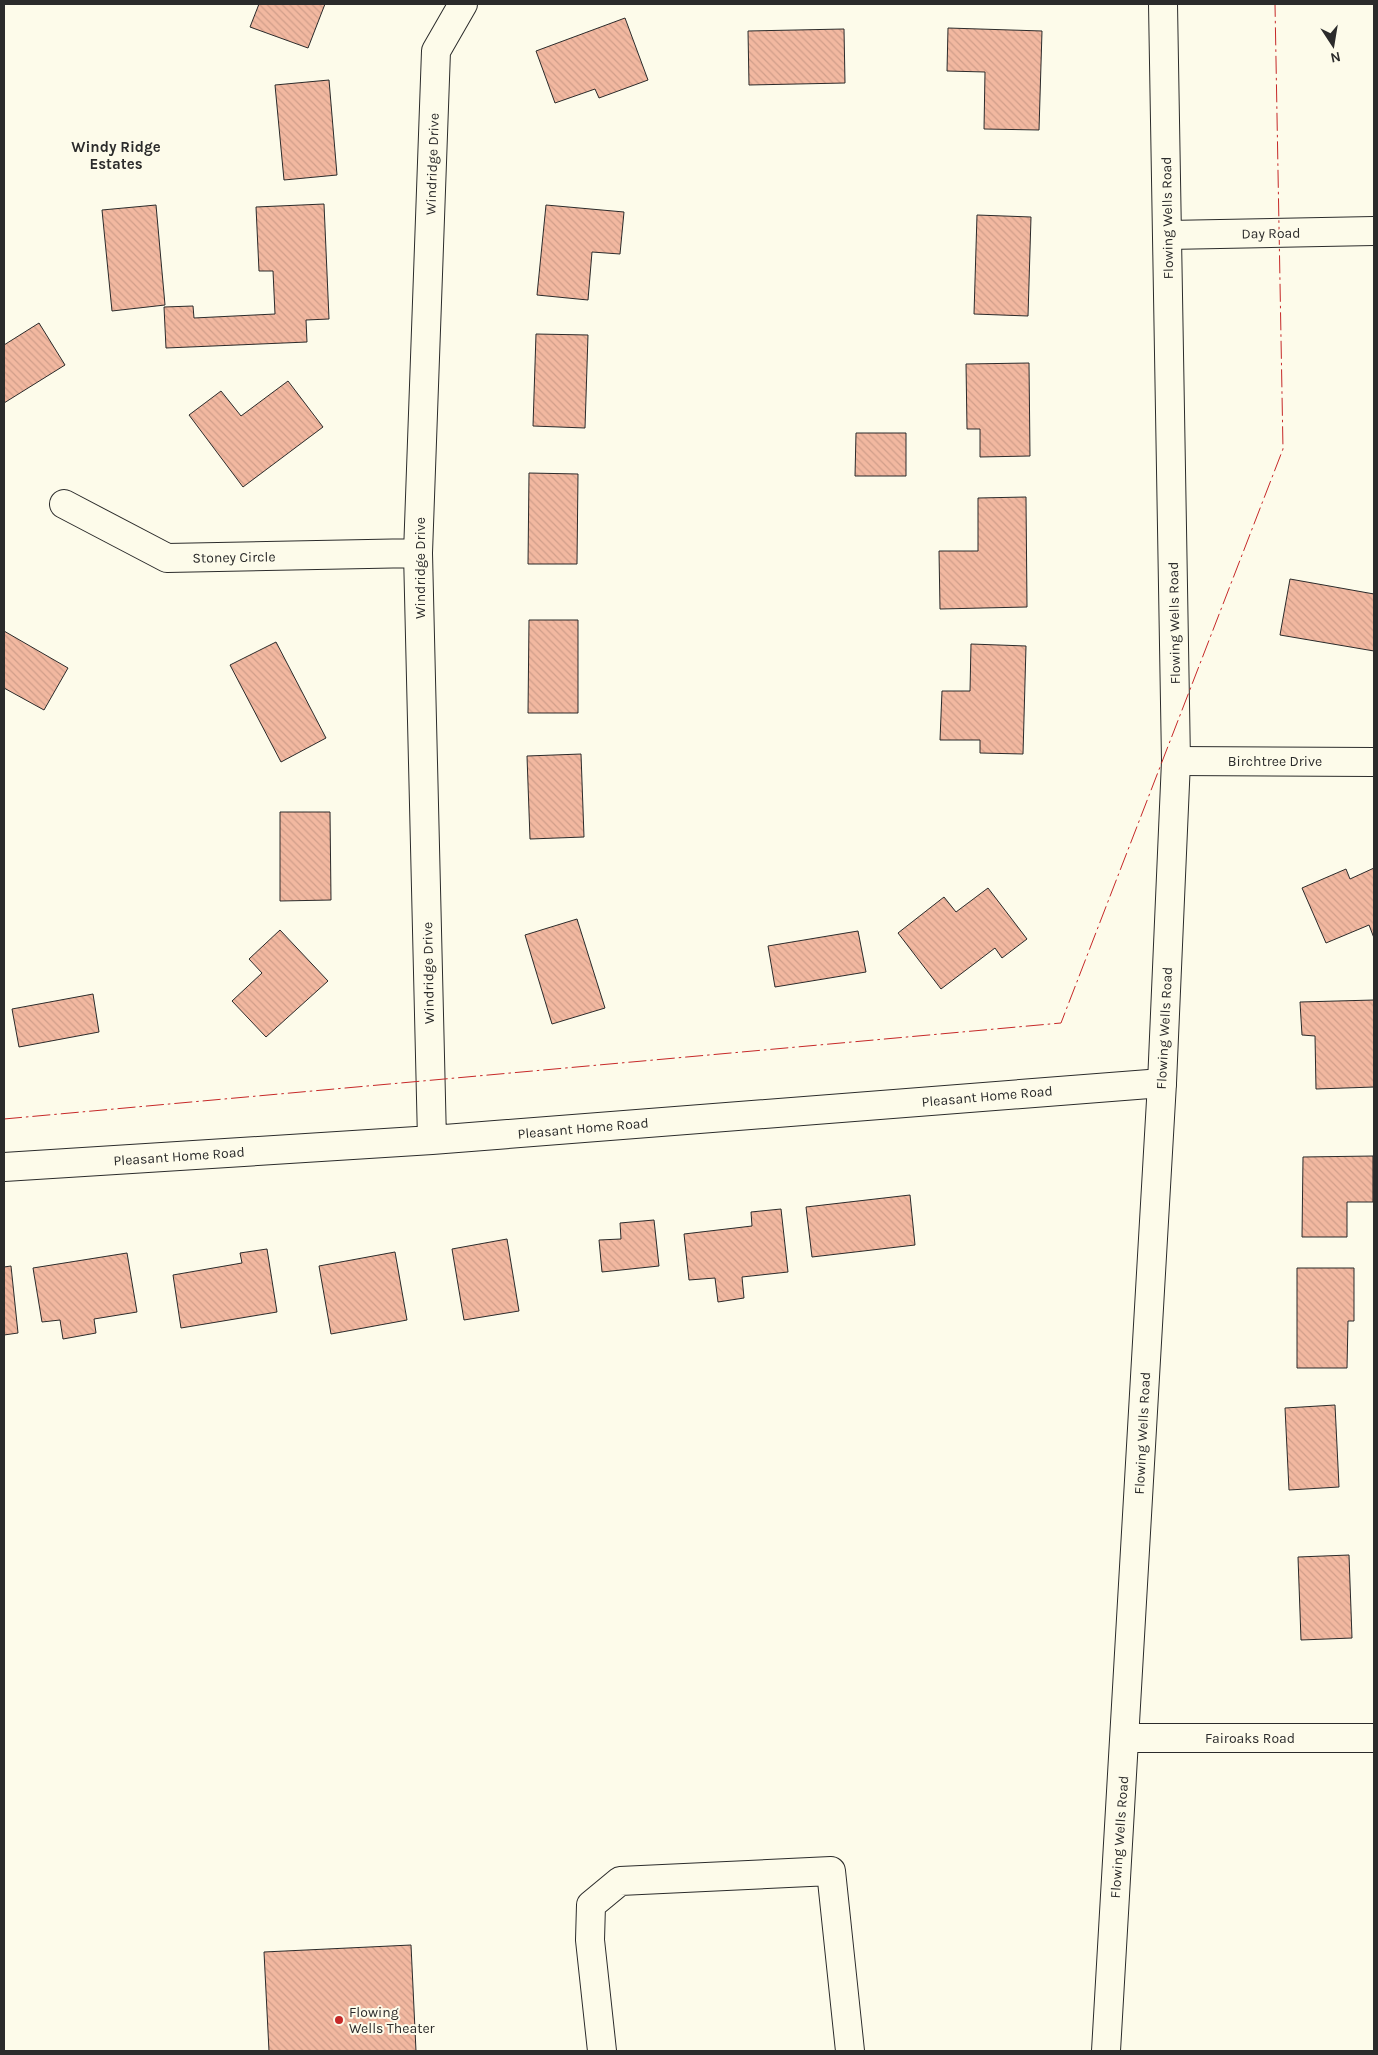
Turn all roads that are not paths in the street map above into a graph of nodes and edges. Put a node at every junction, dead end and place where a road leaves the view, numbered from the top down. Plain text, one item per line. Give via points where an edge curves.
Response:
1 (463, 4) edge
2 (1164, 4) edge
3 (1374, 231) edge
4 (1168, 235) junction
5 (64, 504) dead end
6 (418, 553) junction
7 (1176, 760) junction
8 (1374, 762) edge
9 (1162, 1083) junction
10 (432, 1140) junction
11 (4, 1167) edge
12 (1125, 1738) junction
13 (1374, 1738) edge
14 (602, 2051) edge
15 (850, 2051) edge
16 (1106, 2051) edge

1 - 6 street, Windridge Drive via 436,51
2 - 4 street, Flowing Wells Road
3 - 4 street, Day Road
4 - 7 street, Flowing Wells Road
5 - 6 street, Stoney Circle via 167,558
6 - 10 street, Windridge Drive
7 - 8 street, Birchtree Drive
7 - 9 street, Flowing Wells Road
9 - 10 street, Pleasant Home Road
9 - 12 street, Flowing Wells Road
10 - 11 street, Pleasant Home Road
12 - 13 street, Fairoaks Road
12 - 16 street, Flowing Wells Road
14 - 15 street via 590,1940 591,1905 620,1882 831,1871

